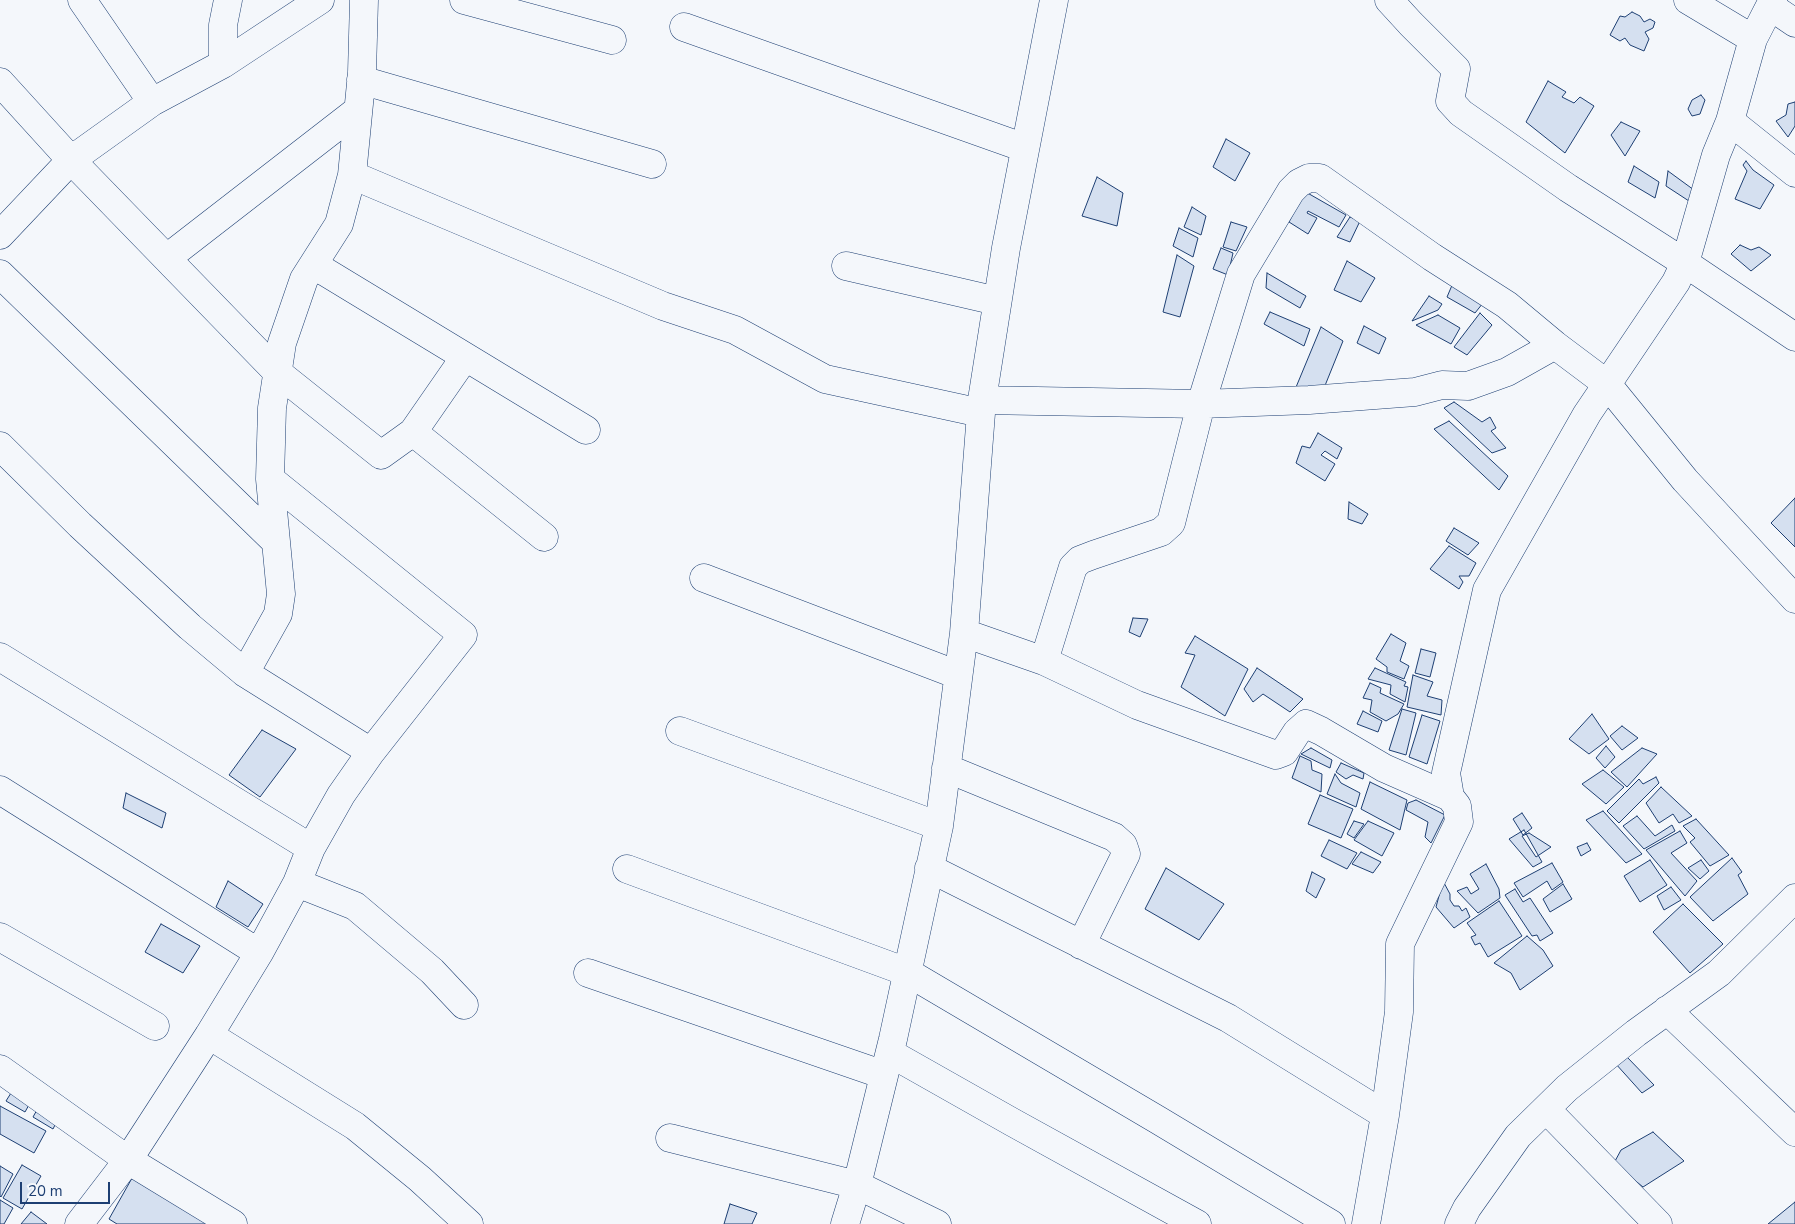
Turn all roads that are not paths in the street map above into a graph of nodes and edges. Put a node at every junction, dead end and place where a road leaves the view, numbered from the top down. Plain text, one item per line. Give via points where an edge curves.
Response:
1 (82, 0) edge
2 (228, 0) edge
3 (320, 0) edge
4 (364, 0) edge
5 (464, 0) edge
6 (1054, 0) edge
7 (1389, 0) edge
8 (1688, 0) edge
9 (1771, 3) edge
10 (1795, 23) edge
11 (684, 27) dead end
12 (1753, 39) junction
13 (612, 40) dead end
14 (223, 64) junction
15 (362, 80) junction
16 (0, 82) edge
17 (152, 102) junction
18 (358, 110) junction
19 (1730, 121) junction
20 (1026, 148) junction
21 (71, 160) junction
22 (652, 164) dead end
23 (1795, 173) edge
24 (352, 175) junction
25 (0, 235) edge
26 (167, 258) junction
27 (1685, 263) junction
28 (314, 265) junction
29 (846, 266) dead end
30 (0, 274) edge
31 (998, 300) junction
32 (1795, 337) edge
33 (1555, 345) junction
34 (465, 357) junction
35 (277, 372) junction
36 (1607, 384) junction
37 (1201, 404) junction
38 (982, 406) junction
39 (586, 430) dead end
40 (414, 432) junction
41 (0, 446) edge
42 (270, 478) junction
43 (544, 537) dead end
44 (276, 542) junction
45 (704, 578) dead end
46 (1795, 599) edge
47 (964, 633) junction
48 (0, 657) edge
49 (1044, 661) junction
50 (245, 673) junction
51 (958, 675) junction
52 (680, 731) dead end
53 (372, 752) junction
54 (946, 768) junction
55 (0, 790) edge
56 (1450, 797) junction
57 (939, 826) junction
58 (311, 848) junction
59 (928, 868) junction
60 (627, 869) dead end
61 (297, 884) junction
62 (1795, 898) edge
63 (0, 937) edge
64 (1081, 945) junction
65 (259, 953) junction
66 (907, 972) junction
67 (588, 973) dead end
68 (464, 1006) dead end
69 (1667, 1010) junction
70 (155, 1026) dead end
71 (209, 1035) junction
72 (887, 1064) junction
73 (1, 1071) edge
74 (1546, 1109) junction
75 (1385, 1115) junction
76 (1795, 1132) edge
77 (670, 1138) dead end
78 (128, 1160) junction
79 (857, 1185) junction
80 (79, 1224) edge
81 (233, 1224) edge
82 (469, 1224) edge
83 (845, 1224) edge
84 (936, 1224) edge
85 (1197, 1224) edge
86 (1331, 1224) edge
87 (1366, 1224) edge
88 (1460, 1224) edge
89 (1658, 1224) edge

1 - 17 street
2 - 14 street via 223,25
3 - 14 street
4 - 15 street
5 - 13 street
6 - 20 street
7 - 27 street via 1456,69 1450,100 1461,113 1568,188
8 - 12 street
9 - 10 street
9 - 12 street
11 - 20 street
12 - 19 street
14 - 17 street
15 - 18 street
15 - 22 street
16 - 21 street
17 - 21 street
18 - 24 street
18 - 26 street
19 - 23 street
19 - 27 street via 1716,154
20 - 31 street
21 - 25 street
21 - 26 street
24 - 28 street via 339,224
24 - 38 street via 663,306 735,330 825,379
26 - 35 street
27 - 32 street
27 - 36 street via 1676,282
28 - 34 street
28 - 35 street via 304,280 282,343
29 - 31 street
30 - 44 street
31 - 38 street
33 - 36 street
33 - 37 street via 1507,372 1468,386 1442,385 1415,392 1309,400
33 - 37 street via 1507,305 1320,178 1309,178 1299,182 1291,191 1241,274
34 - 39 street
34 - 40 street
35 - 40 street via 381,455
35 - 42 street via 272,408
36 - 46 street via 1685,480
36 - 56 street via 1486,590 1446,773
37 - 38 street
37 - 49 street via 1171,523 1161,532 1080,560 1073,567
38 - 47 street
40 - 43 street
41 - 50 street via 190,627
42 - 44 street
42 - 53 street via 463,635
44 - 50 street via 281,594 278,614
45 - 51 street
47 - 49 street
47 - 51 street
48 - 58 street
49 - 56 street via 1137,705 1276,755 1284,752 1306,724 1384,768
50 - 53 street
51 - 54 street
52 - 57 street
53 - 58 street via 341,795
54 - 57 street
54 - 64 street via 1114,837 1123,845 1126,854
55 - 65 street
56 - 75 street via 1458,806 1459,822 1400,944 1400,1012
57 - 59 street
58 - 61 street
59 - 64 street
59 - 66 street
60 - 66 street
61 - 65 street
61 - 68 street via 355,906 432,972
62 - 69 street via 1719,973
63 - 70 street
64 - 75 street via 1228,1018
65 - 71 street
66 - 72 street
66 - 86 street
67 - 72 street
69 - 74 street via 1636,1032
69 - 76 street
71 - 78 street
71 - 82 street via 355,1126
72 - 79 street
72 - 85 street via 1012,1122
73 - 78 street
74 - 88 street via 1518,1136 1467,1208
74 - 89 street
75 - 87 street
77 - 79 street
78 - 80 street
78 - 81 street
79 - 83 street
79 - 84 street

